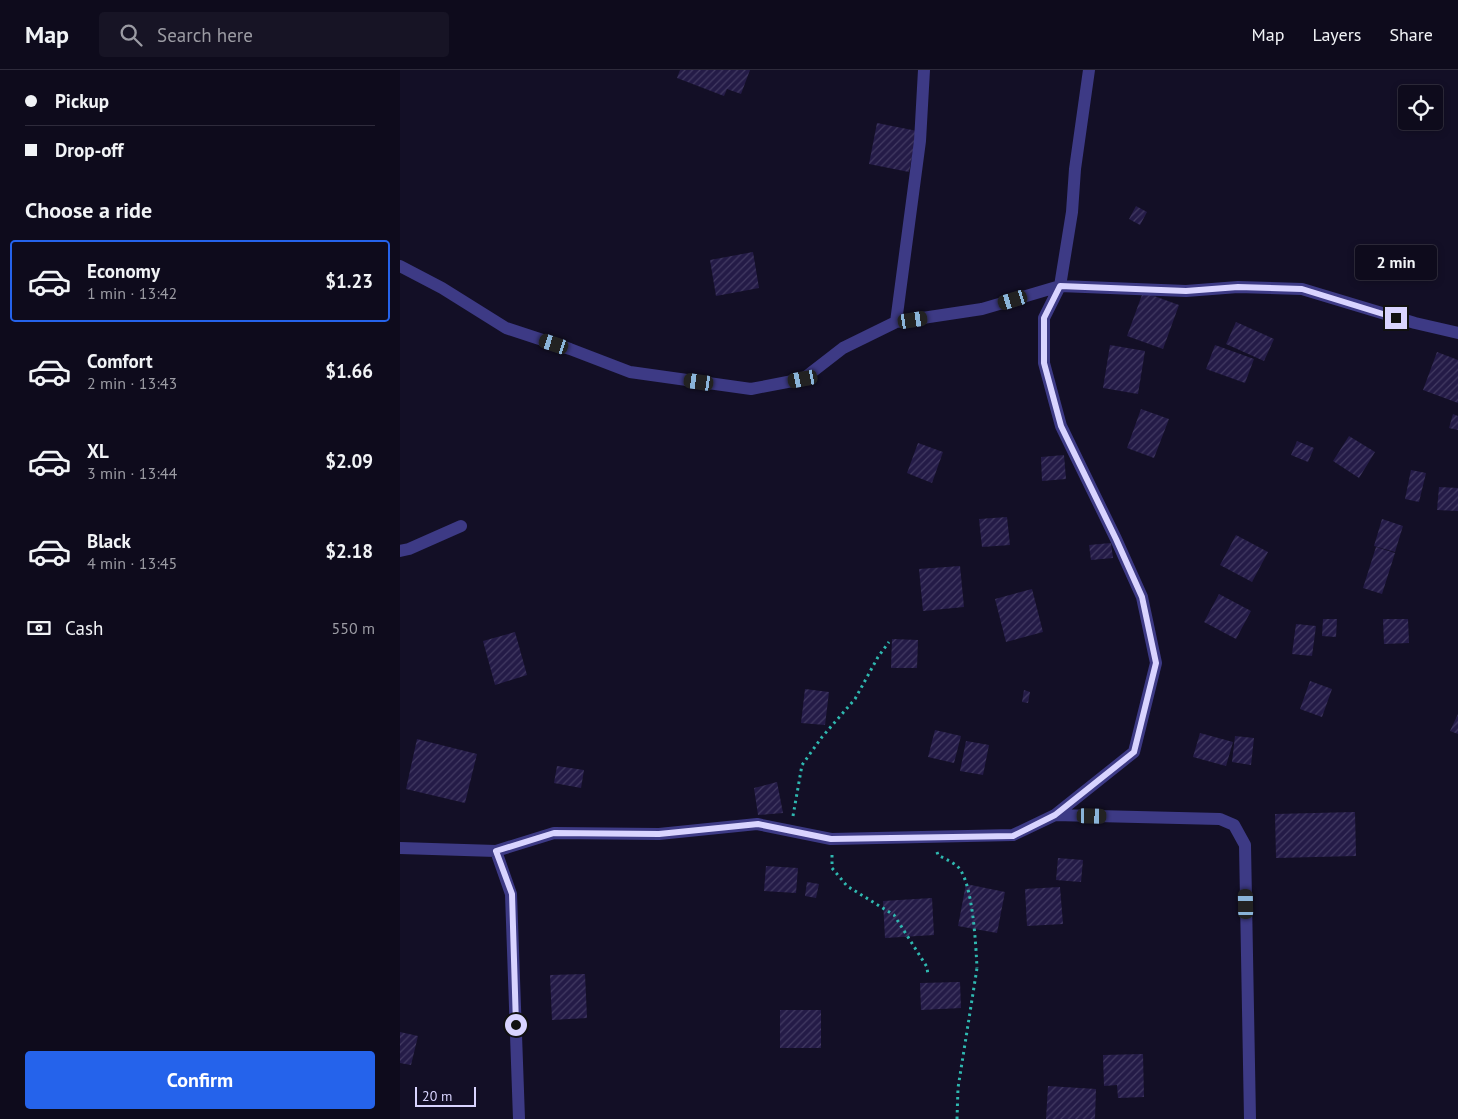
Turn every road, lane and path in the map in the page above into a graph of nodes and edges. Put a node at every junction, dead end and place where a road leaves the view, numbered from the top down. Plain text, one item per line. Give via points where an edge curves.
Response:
1 (924, 70) edge
2 (1089, 70) edge
3 (400, 266) edge
4 (1060, 286) junction
5 (896, 322) junction
6 (1458, 333) edge
7 (461, 526) dead end
8 (400, 550) edge
9 (889, 642) dead end
10 (1055, 815) junction
11 (791, 831) junction
12 (931, 837) junction
13 (831, 839) junction
14 (400, 848) edge
15 (496, 851) junction
16 (928, 976) dead end
17 (519, 1119) edge
18 (957, 1119) edge
19 (1250, 1119) edge

1 - 5 street via 920,141
2 - 4 street
3 - 5 street via 506,328 630,372 751,389 803,379 843,348
4 - 5 street via 982,310
4 - 6 street via 1186,291 1238,287 1302,289
4 - 10 street via 1044,318 1046,372 1061,426 1142,597 1156,663 1134,752
7 - 8 street
9 - 11 path via 855,700 802,764
10 - 12 street via 1013,836
10 - 19 street via 1220,819 1234,825 1245,846
11 - 13 street
11 - 15 street via 758,824 659,834 554,833
12 - 13 street
12 - 18 path via 938,855 959,868 968,887 973,920 977,968 958,1088
13 - 16 path via 832,868 847,886 894,915 927,967
14 - 15 street
15 - 17 street via 512,894

